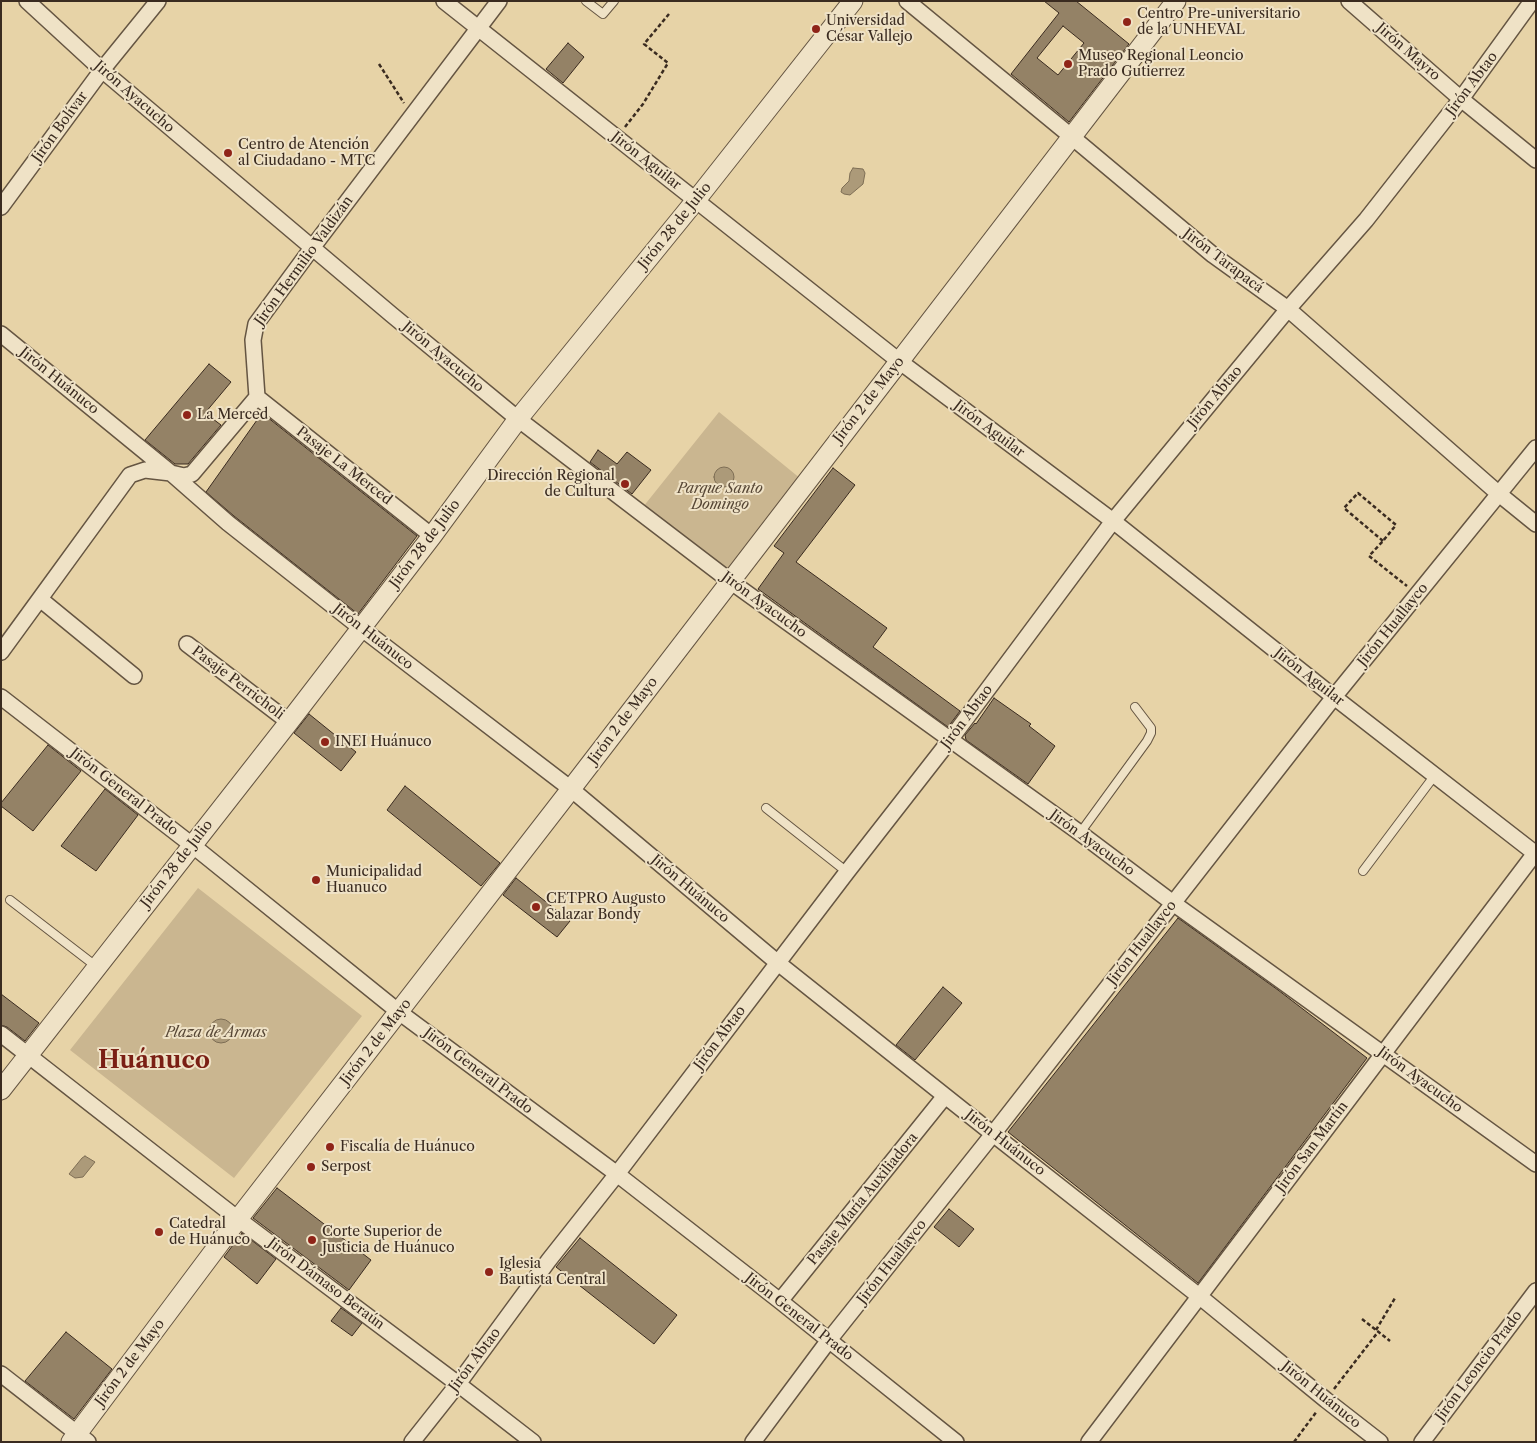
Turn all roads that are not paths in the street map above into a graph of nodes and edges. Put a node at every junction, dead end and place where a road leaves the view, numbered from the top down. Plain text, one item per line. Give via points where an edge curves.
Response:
1 (27, 1) edge
2 (158, 1) edge
3 (444, 1) edge
4 (499, 1) edge
5 (586, 1) edge
6 (614, 1) edge
7 (853, 1) edge
8 (907, 1) edge
9 (1176, 1) edge
10 (1350, 1) edge
11 (1532, 1) edge
12 (477, 28) junction
13 (102, 70) junction
14 (1461, 100) junction
15 (1072, 137) junction
16 (1536, 160) edge
17 (696, 200) junction
18 (1, 207) edge
19 (312, 248) junction
20 (1288, 309) junction
21 (1, 334) edge
22 (899, 361) junction
23 (257, 397) junction
24 (518, 419) junction
25 (1536, 448) edge
26 (171, 473) junction
27 (1500, 494) junction
28 (1113, 521) junction
29 (1536, 524) edge
30 (432, 536) junction
31 (730, 581) junction
32 (40, 599) junction
33 (361, 628) junction
34 (187, 644) dead end
35 (1, 652) edge
36 (134, 676) dead end
37 (1, 696) edge
38 (1334, 697) junction
39 (1135, 706) dead end
40 (289, 722) junction
41 (950, 740) junction
42 (1435, 776) junction
43 (571, 789) junction
44 (766, 808) dead end
45 (1080, 833) junction
46 (192, 845) junction
47 (1535, 853) edge
48 (1363, 871) dead end
49 (847, 872) junction
50 (10, 900) dead end
51 (1174, 903) junction
52 (778, 963) junction
53 (97, 967) junction
54 (399, 1012) junction
55 (1, 1034) edge
56 (1383, 1054) junction
57 (29, 1056) junction
58 (1, 1090) edge
59 (945, 1096) junction
60 (993, 1134) junction
61 (1536, 1164) edge
62 (617, 1174) junction
63 (238, 1219) junction
64 (1536, 1291) edge
65 (1199, 1296) junction
66 (780, 1301) junction
67 (829, 1340) junction
68 (1, 1374) edge
69 (458, 1384) junction
70 (79, 1439) edge
71 (412, 1442) edge
72 (533, 1442) edge
73 (752, 1442) edge
74 (956, 1442) edge
75 (1089, 1442) edge
76 (1380, 1442) edge
77 (1422, 1442) edge

1 - 13 street, Jirón Ayacucho
2 - 13 street, Jirón Bolívar
3 - 12 street, Jirón Aguilar
4 - 12 street, Jirón Hermilio Valdizán
5 - 6 lane via 603,14
7 - 17 street, Jirón 28 de Julio
8 - 15 street, Jirón Tarapacá
9 - 15 street, Jirón 2 de Mayo
10 - 14 street, Jirón Mayro
11 - 14 street, Jirón Abtao
12 - 17 street, Jirón Aguilar
12 - 19 street, Jirón Hermilio Valdizán
13 - 18 street, Jirón Bolívar
13 - 19 street, Jirón Ayacucho
14 - 16 street, Jirón Mayro
14 - 20 street, Jirón Abtao via 1366,220
15 - 20 street, Jirón Tarapacá via 1213,255
15 - 22 street, Jirón 2 de Mayo
17 - 22 street, Jirón Aguilar
17 - 24 street, Jirón 28 de Julio
19 - 23 street, Jirón Hermilio Valdizán via 256,324 253,340
19 - 24 street, Jirón Ayacucho
20 - 27 street, Jirón Tarapacá
20 - 28 street, Jirón Abtao
21 - 26 street, Jirón Huánuco
22 - 28 street, Jirón Aguilar
22 - 31 street, Jirón 2 de Mayo
23 - 26 street via 192,474
23 - 30 street, Pasaje La Merced
24 - 30 street, Jirón 28 de Julio
24 - 31 street, Jirón Ayacucho
25 - 27 street, Jirón Huallayco
26 - 32 street via 145,470 130,475
26 - 33 street, Jirón Huánuco via 228,523
27 - 29 street, Jirón Tarapacá
27 - 38 street, Jirón Huallayco
28 - 38 street, Jirón Aguilar
28 - 41 street, Jirón Abtao
30 - 33 street, Jirón 28 de Julio
31 - 41 street, Jirón Ayacucho
31 - 43 street, Jirón 2 de Mayo
32 - 35 street
32 - 36 street
33 - 40 street, Jirón 28 de Julio
33 - 43 street, Jirón Huánuco
34 - 40 street, Pasaje Perricholi
37 - 46 street, Jirón General Prado
38 - 42 street, Jirón Aguilar
38 - 51 street, Jirón Huallayco
39 - 45 lane via 1151,728 1151,733
40 - 46 street, Jirón 28 de Julio
41 - 45 street, Jirón Ayacucho
41 - 49 street, Jirón Abtao
42 - 47 street, Jirón Aguilar
42 - 48 lane
43 - 52 street, Jirón Huánuco
43 - 54 street, Jirón 2 de Mayo
44 - 49 lane
45 - 51 street, Jirón Ayacucho
46 - 53 street, Jirón 28 de Julio
46 - 54 street, Jirón General Prado
47 - 56 street, Jirón San Martín
49 - 52 street, Jirón Abtao
50 - 53 lane
51 - 56 street, Jirón Ayacucho
51 - 60 street, Jirón Huallayco
52 - 59 street, Jirón Huánuco
52 - 62 street, Jirón Abtao
53 - 57 street, Jirón 28 de Julio
54 - 62 street, Jirón General Prado
54 - 63 street, Jirón 2 de Mayo
55 - 57 street, Jirón Dámaso Beraún
56 - 61 street, Jirón Ayacucho
56 - 65 street, Jirón San Martín
57 - 58 street, Jirón 28 de Julio
57 - 63 street, Jirón Dámaso Beraún
59 - 60 street, Jirón Huánuco
59 - 66 street, Pasaje María Auxiliadora
60 - 65 street, Jirón Huánuco
60 - 67 street, Jirón Huallayco
62 - 66 street, Jirón General Prado
62 - 69 street, Jirón Abtao
63 - 69 street, Jirón Dámaso Beraún
63 - 70 street, Jirón 2 de Mayo
64 - 77 street, Jirón Leoncio Prado
65 - 75 street, Jirón San Martín
65 - 76 street, Jirón Huánuco
66 - 67 street, Jirón General Prado
67 - 73 street, Jirón Huallayco
67 - 74 street, Jirón General Prado
68 - 70 street
69 - 71 street, Jirón Abtao
69 - 72 street, Jirón Dámaso Beraún

